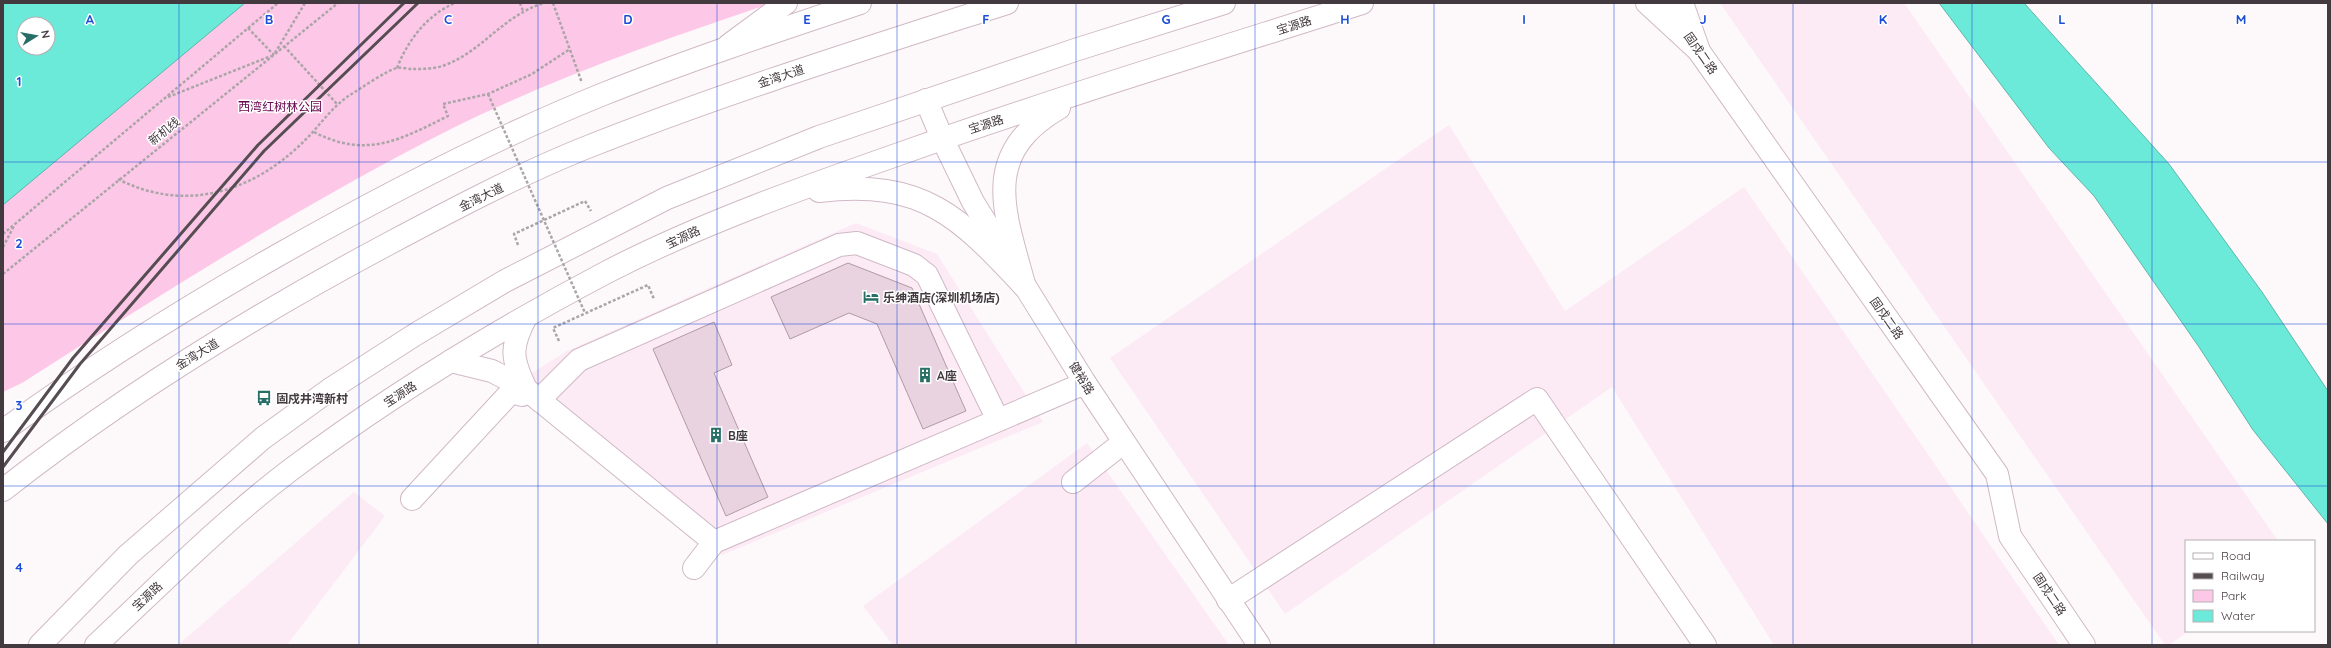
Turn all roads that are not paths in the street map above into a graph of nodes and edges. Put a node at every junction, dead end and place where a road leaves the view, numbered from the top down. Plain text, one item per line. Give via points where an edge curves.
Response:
1 (786, 3) edge
2 (860, 3) edge
3 (1007, 3) edge
4 (1224, 3) edge
5 (1362, 3) edge
6 (1647, 3) edge
7 (1665, 3) edge
8 (1682, 3) edge
9 (726, 47) junction
10 (1699, 51) junction
11 (1089, 90) junction
12 (926, 100) junction
13 (942, 138) junction
14 (763, 202) junction
15 (1025, 287) junction
16 (526, 317) junction
17 (451, 361) junction
18 (1085, 383) junction
19 (530, 397) junction
20 (40, 403) junction
21 (3, 417) edge
22 (998, 420) junction
23 (3, 431) edge
24 (1124, 442) junction
25 (1073, 482) dead end
26 (3, 490) edge
27 (412, 500) dead end
28 (714, 542) junction
29 (694, 568) dead end
30 (1228, 600) junction
31 (40, 645) edge
32 (96, 645) edge
33 (1259, 645) edge
34 (1705, 645) edge
35 (2084, 645) edge

1 - 9 main road
2 - 9 main road
3 - 26 main road, 金湾大道 via 719,97 578,151 490,191 330,274 182,362 58,446
4 - 12 main road
5 - 11 main road, 宝源路
6 - 10 main road
7 - 10 main road, 固戍二路
8 - 10 main road
9 - 20 main road via 543,120 372,202 240,277 136,340
10 - 35 main road, 固戍二路 via 1997,474 2010,536
11 - 13 main road, 宝源路
11 - 15 main road via 1032,126 1021,137 1008,158 1004,187 1006,207
12 - 13 main road, 健裕路
12 - 31 main road via 819,137 667,198 505,281 416,334 332,388 263,438 128,555
13 - 14 main road, 宝源路
13 - 15 main road, 健裕路 via 973,202
14 - 15 main road via 846,188 894,191 927,203 954,217 985,244
14 - 16 main road, 宝源路 via 689,233 616,268
15 - 18 main road, 健裕路
16 - 17 main road, 宝源路
16 - 19 main road via 515,336 514,353 517,370
17 - 19 main road via 492,371
17 - 32 main road, 宝源路 via 353,425 287,473 219,530
18 - 22 main road
18 - 24 main road, 健裕路
19 - 22 main road via 579,360 839,245 858,244 914,265 927,275
19 - 27 main road via 511,392
19 - 28 main road
20 - 21 main road
20 - 23 main road
22 - 28 main road
24 - 25 main road
24 - 30 main road, 健裕路
28 - 29 main road
30 - 33 main road, 健裕路
30 - 34 main road via 1537,399

